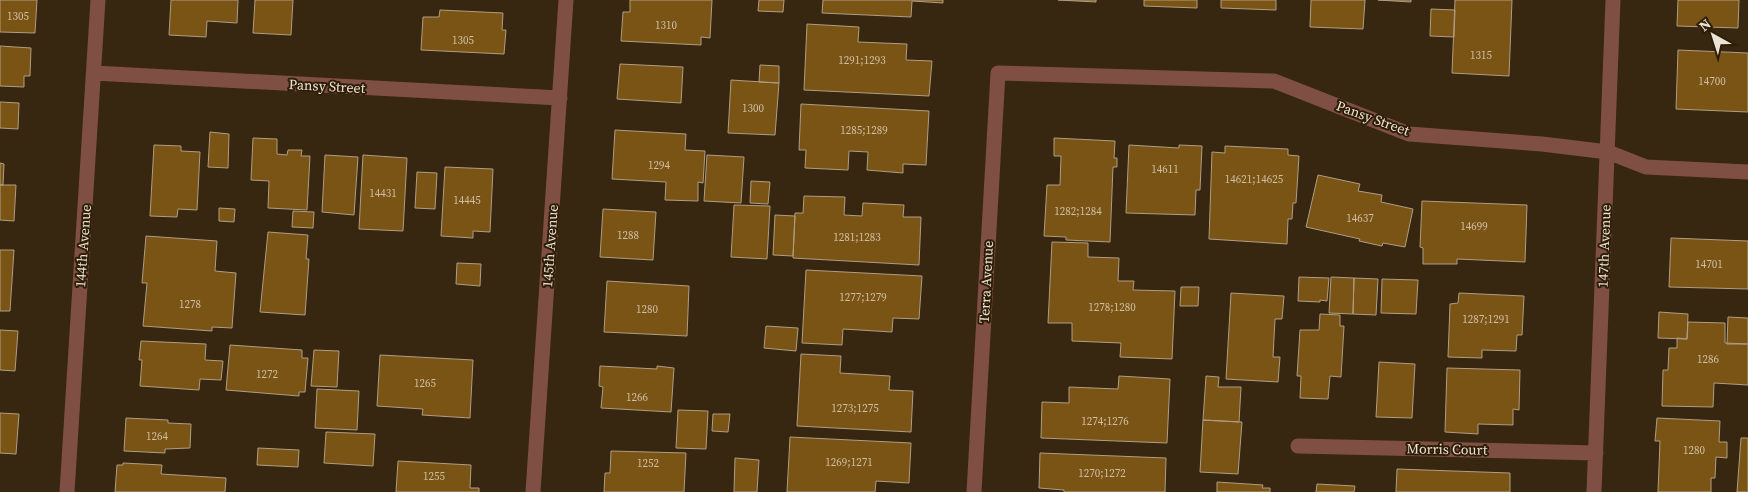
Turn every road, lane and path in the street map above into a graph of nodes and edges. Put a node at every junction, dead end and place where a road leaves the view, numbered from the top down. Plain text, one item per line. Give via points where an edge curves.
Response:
1 (98, 0) edge
2 (566, 0) edge
3 (1613, 0) edge
4 (94, 73) junction
5 (998, 73) joint
6 (560, 98) junction
7 (1608, 152) junction
8 (1748, 172) edge
9 (1298, 446) dead end
10 (1596, 453) junction
11 (67, 492) edge
12 (533, 492) edge
13 (974, 492) edge
14 (1594, 492) edge

1 - 4 street, 144th Avenue
2 - 6 street, 145th Avenue
3 - 7 street, 147th Avenue
4 - 6 street, Pansy Street
4 - 11 street, 144th Avenue
5 - 7 street, Pansy Street via 1274,81 1409,134
5 - 13 street, Terra Avenue
6 - 12 street, 145th Avenue
7 - 8 street, Pansy Street via 1646,167
7 - 10 street, 147th Avenue
9 - 10 street, Morris Court
10 - 14 street, 147th Avenue

